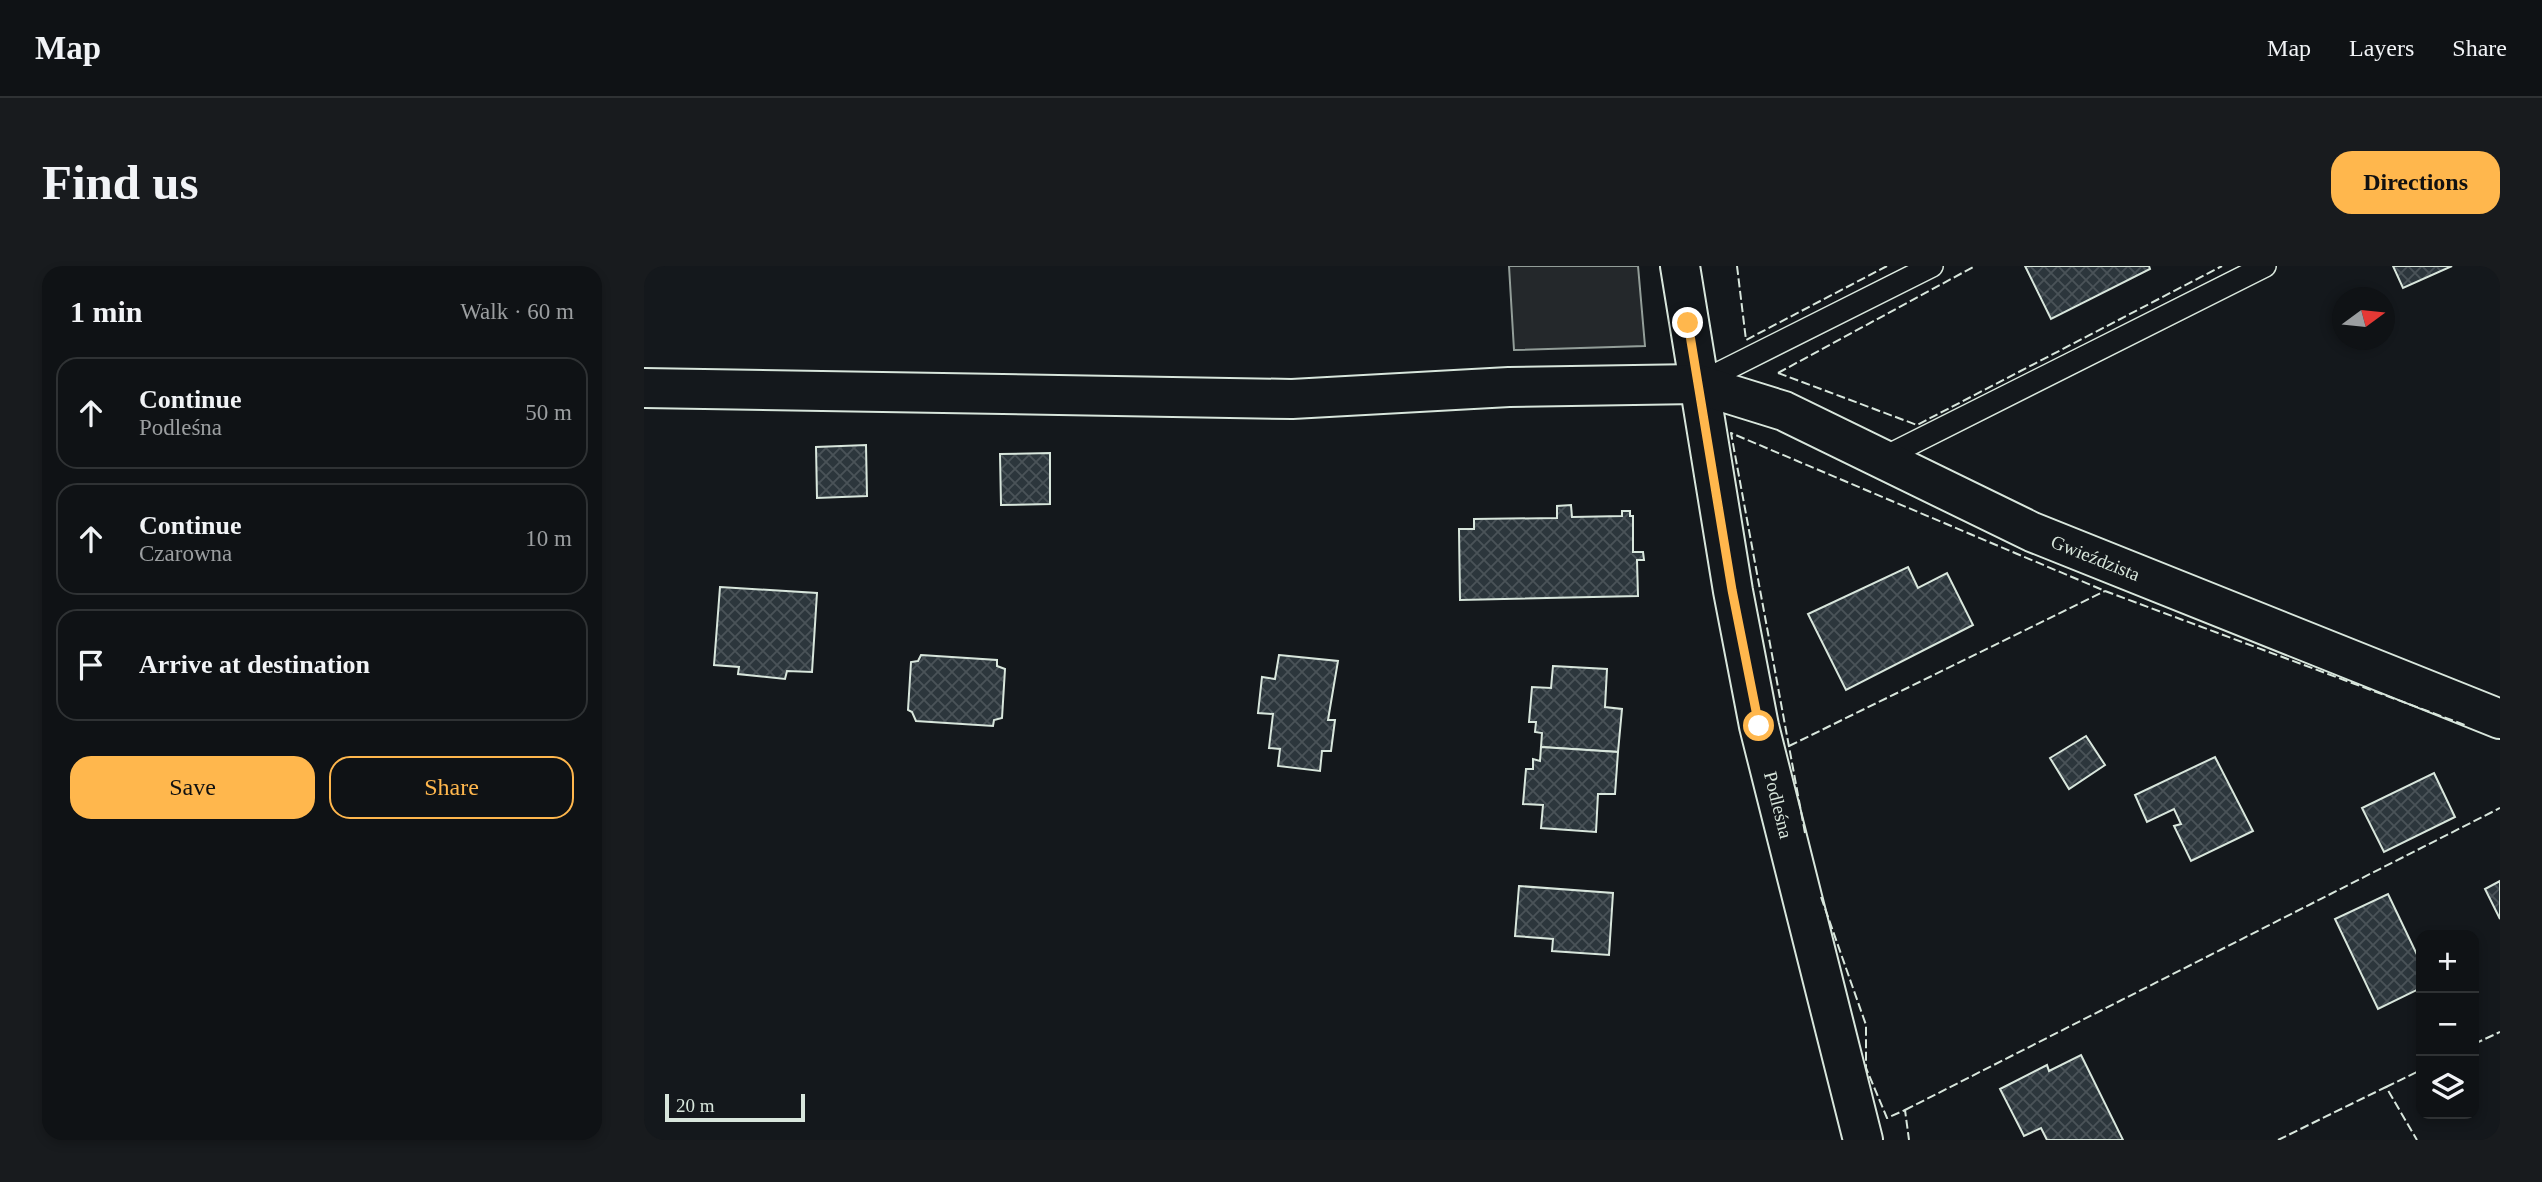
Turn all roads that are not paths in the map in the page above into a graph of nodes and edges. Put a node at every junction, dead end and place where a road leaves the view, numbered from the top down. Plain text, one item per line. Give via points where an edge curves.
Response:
1 (1680, 266) edge
2 (1932, 266) edge
3 (2265, 266) edge
4 (1697, 384) junction
5 (644, 388) edge
6 (1881, 459) junction
7 (2500, 719) edge
8 (1863, 1140) edge

1 - 4 street, Podleśna
2 - 4 lane
3 - 6 lane
4 - 5 street, Gwieździsta via 1509,387 1292,399
4 - 6 street, Gwieździsta via 1784,411
4 - 8 street, Podleśna via 1759,726
6 - 7 street, Gwieździsta via 2032,532

